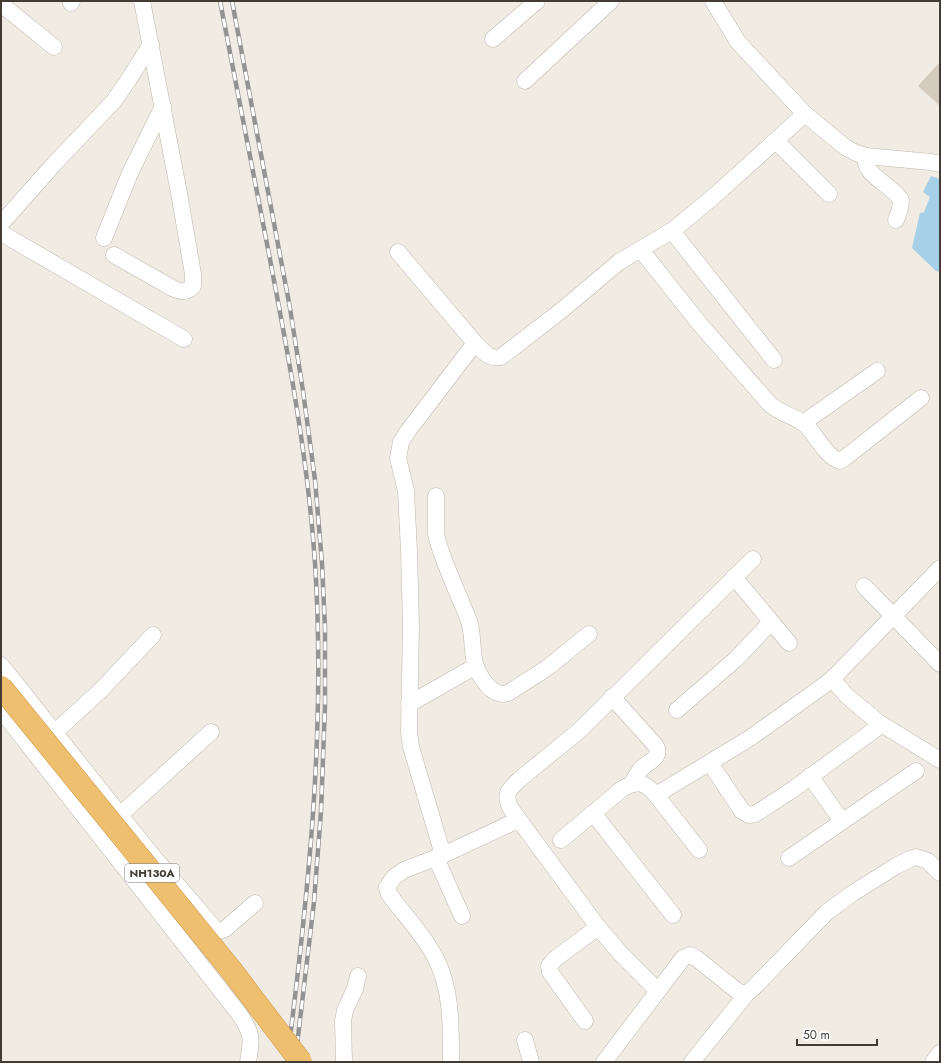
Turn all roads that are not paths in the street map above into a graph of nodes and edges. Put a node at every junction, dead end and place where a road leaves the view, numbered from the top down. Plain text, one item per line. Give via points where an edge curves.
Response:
1 (142, 1) edge
2 (537, 1) edge
3 (611, 1) edge
4 (713, 1) edge
5 (1, 4) edge
6 (493, 39) dead end
7 (151, 44) junction
8 (54, 46) dead end
9 (524, 81) dead end
10 (163, 106) junction
11 (805, 114) junction
12 (776, 141) junction
13 (866, 156) junction
14 (940, 164) edge
15 (829, 194) dead end
16 (896, 220) dead end
17 (1, 224) edge
18 (672, 231) junction
19 (1, 233) edge
20 (104, 238) dead end
21 (640, 250) junction
22 (398, 252) dead end
23 (114, 255) dead end
24 (184, 338) dead end
25 (475, 343) junction
26 (774, 360) dead end
27 (877, 371) dead end
28 (921, 398) dead end
29 (804, 423) junction
30 (436, 496) dead end
31 (753, 559) dead end
32 (940, 568) edge
33 (734, 577) junction
34 (864, 586) dead end
35 (893, 616) junction
36 (771, 622) junction
37 (589, 634) dead end
38 (153, 635) dead end
39 (789, 643) dead end
40 (1, 664) edge
41 (940, 664) edge
42 (476, 666) junction
43 (832, 679) junction
44 (1, 688) edge
45 (612, 697) junction
46 (409, 704) junction
47 (1, 710) edge
48 (677, 710) dead end
49 (881, 725) junction
50 (55, 732) junction
51 (211, 732) dead end
52 (940, 760) edge
53 (710, 762) junction
54 (916, 771) dead end
55 (810, 776) junction
56 (631, 784) junction
57 (656, 795) junction
58 (593, 813) junction
59 (120, 815) junction
60 (518, 820) junction
61 (842, 821) junction
62 (561, 840) dead end
63 (699, 850) dead end
64 (439, 856) junction
65 (789, 858) dead end
66 (940, 873) edge
67 (255, 903) dead end
68 (673, 915) dead end
69 (462, 916) dead end
70 (598, 927) junction
71 (358, 976) dead end
72 (658, 990) junction
73 (748, 992) junction
74 (585, 1020) dead end
75 (525, 1040) dead end
76 (248, 1062) edge
77 (301, 1062) edge
78 (344, 1062) edge
79 (451, 1062) edge
80 (531, 1062) edge
81 (604, 1062) edge
82 (692, 1062) edge

1 - 7 street
2 - 6 street
3 - 9 street
4 - 11 street via 738,42
5 - 8 street
7 - 10 street
7 - 17 street via 114,101
10 - 20 street via 130,173
10 - 23 street via 180,193 193,274 192,286 183,292 174,289
11 - 12 street
11 - 13 street via 845,147
12 - 15 street
12 - 18 street
13 - 14 street
13 - 16 street via 867,168 901,200
18 - 21 street
18 - 26 street
19 - 24 street
21 - 25 street via 619,262 501,357 489,357
21 - 29 street via 770,405
22 - 25 street
25 - 46 street via 408,431 398,452 406,491 409,551
27 - 29 street
28 - 29 street via 840,461 830,455
30 - 42 street via 436,534 469,622
31 - 33 street
32 - 35 street
33 - 36 street
33 - 45 street
34 - 35 street
35 - 41 street
35 - 43 street
36 - 39 street
36 - 48 street via 736,659
37 - 42 street via 547,668 517,689 503,695 489,687
38 - 50 street via 100,691
40 - 50 street
42 - 46 street
43 - 49 street via 847,696
43 - 53 street via 750,738
44 - 77 highway, NH130A, bridge via 232,971
45 - 56 street via 658,751 656,757 643,767
45 - 60 street via 580,730 509,790 507,800
46 - 64 street via 410,747
47 - 76 street via 240,1015 249,1028 251,1038
49 - 52 street
49 - 55 street
50 - 59 street
51 - 59 street
53 - 55 street via 742,811 752,815
53 - 57 street
54 - 61 street
55 - 61 street
56 - 57 street via 645,785
56 - 58 street
57 - 63 street
58 - 62 street
58 - 68 street
59 - 67 street via 215,929 225,929
60 - 64 street
60 - 70 street
61 - 65 street
64 - 69 street
64 - 79 street via 399,872 390,881 387,889 431,950 441,970 451,1020
66 - 73 street via 928,861 916,857 852,893 827,912
70 - 72 street
70 - 74 street via 549,966 550,972
71 - 78 street via 343,1021
72 - 73 street via 684,958 690,955 740,993
72 - 81 street
73 - 82 street
75 - 80 street

